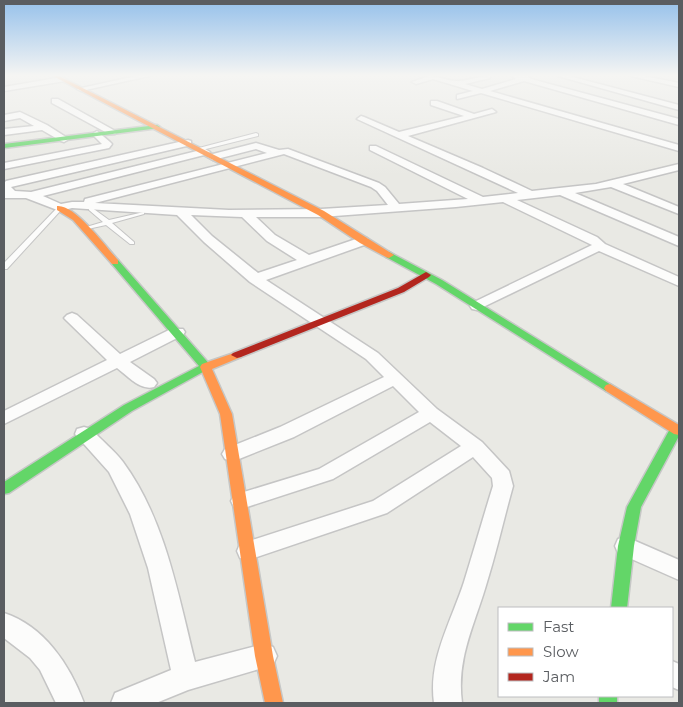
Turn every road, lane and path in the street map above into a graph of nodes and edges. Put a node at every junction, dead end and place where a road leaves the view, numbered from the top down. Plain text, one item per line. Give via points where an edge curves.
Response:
1 (70, 109) edge
2 (121, 109) edge
3 (452, 109) edge
4 (459, 109) edge
5 (516, 109) edge
6 (546, 109) edge
7 (565, 109) edge
8 (629, 109) edge
9 (455, 110) junction
10 (512, 110) dead end
11 (492, 112) dead end
12 (557, 112) junction
13 (645, 113) junction
14 (598, 114) dead end
15 (473, 117) junction
16 (542, 117) dead end
17 (4, 118) edge
18 (361, 120) dead end
19 (581, 120) junction
20 (679, 122) edge
21 (44, 127) junction
22 (157, 127) junction
23 (608, 128) junction
24 (660, 131) dead end
25 (4, 132) edge
26 (112, 132) junction
27 (97, 134) junction
28 (256, 134) dead end
29 (399, 135) junction
30 (643, 138) junction
31 (64, 139) junction
32 (32, 142) junction
33 (188, 143) junction
34 (662, 143) junction
35 (4, 146) edge
36 (373, 148) dead end
37 (679, 148) edge
38 (649, 149) dead end
39 (205, 153) junction
40 (277, 153) junction
41 (42, 158) junction
42 (228, 165) junction
43 (4, 166) edge
44 (679, 167) edge
45 (657, 173) junction
46 (672, 178) dead end
47 (611, 183) junction
48 (560, 191) junction
49 (8, 194) edge
50 (34, 195) junction
51 (530, 195) junction
52 (504, 198) junction
53 (481, 201) junction
54 (72, 205) junction
55 (60, 208) junction
56 (396, 208) junction
57 (91, 209) dead end
58 (679, 211) edge
59 (142, 212) dead end
60 (180, 212) junction
61 (321, 213) junction
62 (246, 214) junction
63 (106, 223) junction
64 (85, 229) junction
65 (363, 241) junction
66 (679, 242) edge
67 (132, 243) dead end
68 (599, 246) junction
69 (309, 261) junction
70 (4, 267) edge
71 (426, 274) junction
72 (255, 279) junction
73 (679, 282) edge
74 (478, 306) junction
75 (72, 318) dead end
76 (320, 323) junction
77 (176, 332) junction
78 (118, 361) junction
79 (206, 367) junction
80 (395, 378) junction
81 (148, 383) dead end
82 (431, 413) junction
83 (4, 418) edge
84 (678, 430) edge
85 (84, 434) junction
86 (475, 446) junction
87 (232, 454) junction
88 (4, 489) edge
89 (241, 501) junction
90 (626, 546) junction
91 (248, 551) junction
92 (679, 570) edge
93 (619, 607) edge
94 (4, 624) edge
95 (264, 656) junction
96 (186, 678) junction
97 (70, 703) edge
98 (125, 703) edge
99 (274, 703) edge
100 (448, 703) edge

1 - 26 street
2 - 22 main road
3 - 9 street
4 - 9 street
5 - 10 street
6 - 12 street
7 - 12 street
8 - 13 street
9 - 15 street
11 - 15 street
12 - 16 street
12 - 19 street
13 - 20 street
13 - 23 street
14 - 19 street
15 - 29 street
17 - 21 street via 22,115
18 - 29 street
19 - 23 street
21 - 25 street
21 - 31 street
22 - 26 main road
22 - 33 main road
23 - 30 street
24 - 30 street
26 - 27 main road
27 - 31 main road
27 - 41 street via 106,146
28 - 39 lane
29 - 51 street
30 - 34 street
31 - 32 main road
32 - 35 main road
32 - 41 street
33 - 39 main road
33 - 49 street via 10,183 5,187
34 - 37 street
34 - 38 street
36 - 53 street
39 - 40 street via 256,146
39 - 42 main road
39 - 50 street
40 - 42 street
40 - 56 street via 289,152 376,185
41 - 43 street
42 - 54 street
42 - 61 main road
44 - 45 street
45 - 46 street
45 - 47 street
47 - 48 street
47 - 58 street
48 - 51 street
48 - 66 street
49 - 50 street
50 - 55 street
51 - 52 street
52 - 53 street
52 - 68 street via 593,240
53 - 56 street
54 - 55 street
54 - 60 street
55 - 64 main road via 76,218
55 - 70 lane
56 - 61 street
57 - 63 lane
59 - 63 lane
60 - 62 street
60 - 72 street
61 - 62 street
61 - 65 main road
62 - 69 street via 275,240
63 - 64 lane
63 - 67 lane
64 - 77 main road
65 - 69 street
65 - 71 main road
68 - 73 street
68 - 74 street
69 - 72 street
71 - 74 main road
71 - 76 main road via 401,290
72 - 76 street
74 - 84 main road
75 - 78 street
76 - 79 main road
76 - 80 street via 372,356
77 - 78 street
77 - 79 main road
78 - 81 street
78 - 83 street
79 - 85 main road via 170,383
79 - 87 main road via 226,414
80 - 82 street
80 - 87 street via 287,432
82 - 86 street
82 - 89 street via 326,474
84 - 90 main road via 634,507
85 - 88 main road
85 - 96 street via 116,467 151,538
86 - 91 street via 380,507
86 - 100 street via 502,476 503,486 448,663
87 - 89 main road
89 - 91 main road
90 - 92 street
90 - 93 main road
91 - 95 main road
94 - 97 street via 40,649
95 - 96 street
95 - 99 main road
96 - 98 street

